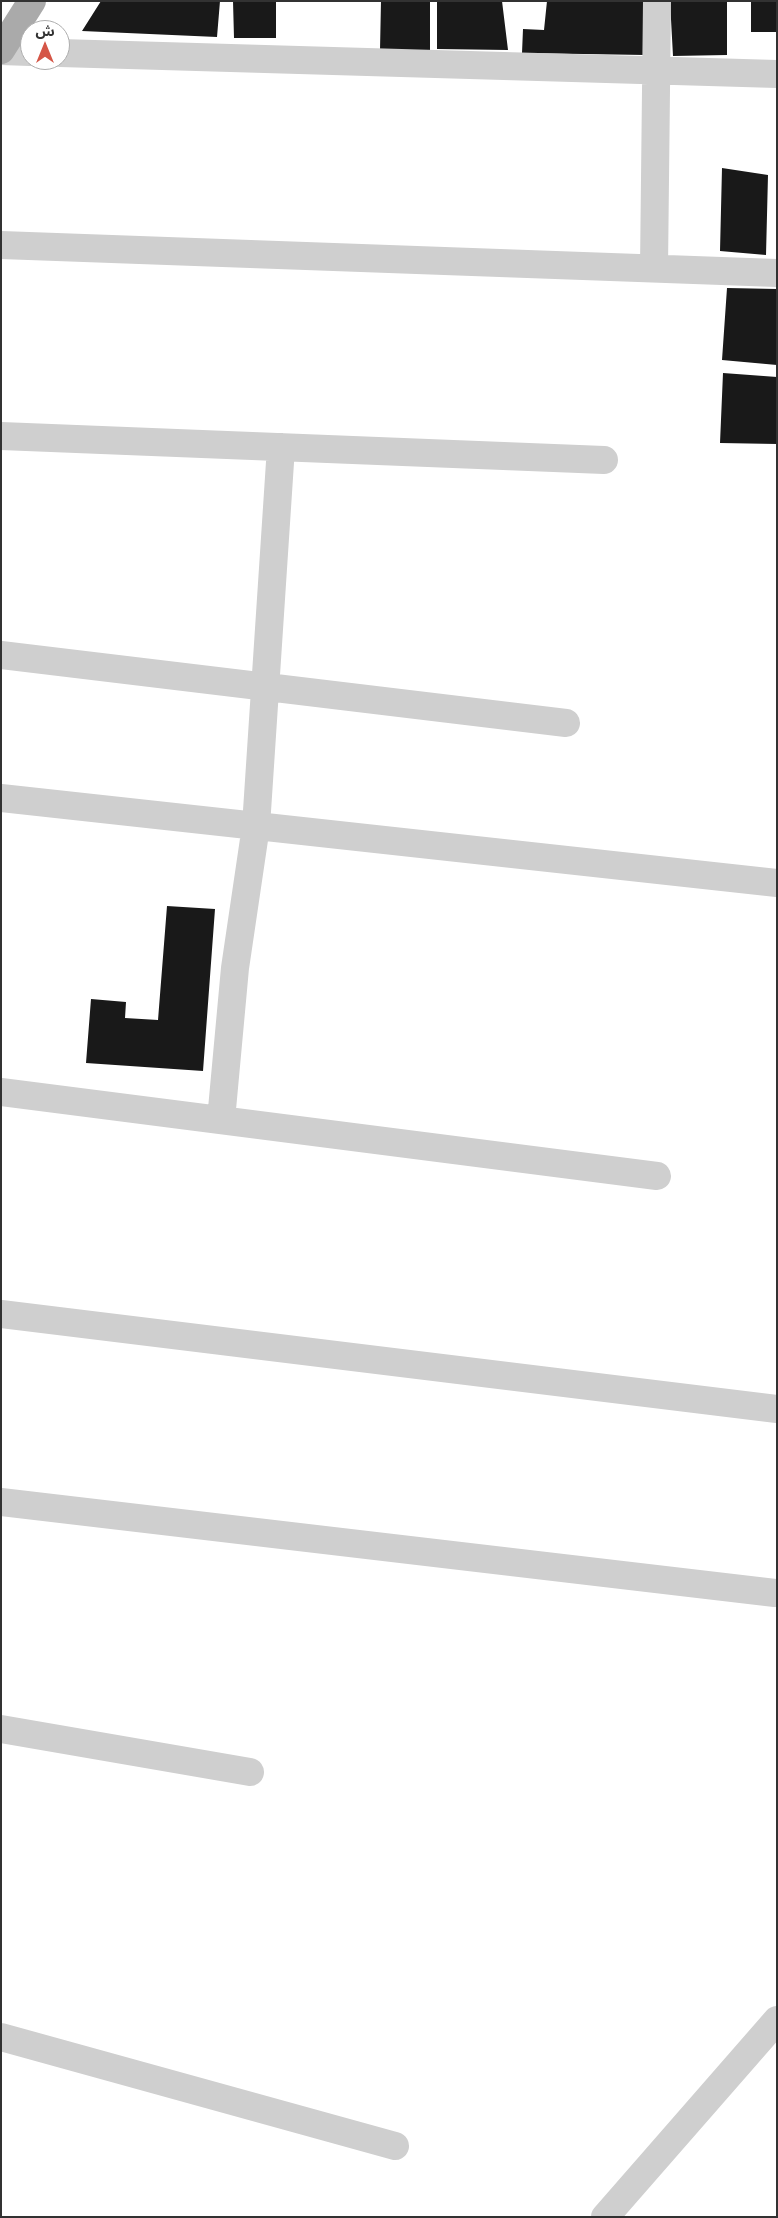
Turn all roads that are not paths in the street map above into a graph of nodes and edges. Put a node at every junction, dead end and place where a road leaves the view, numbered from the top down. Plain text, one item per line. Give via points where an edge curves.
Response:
1 (32, 1) edge
2 (657, 1) edge
3 (1, 50) edge
4 (20, 51) edge
5 (70, 53) edge
6 (656, 70) junction
7 (777, 74) edge
8 (1, 245) edge
9 (654, 268) junction
10 (777, 273) edge
11 (1, 436) edge
12 (282, 447) junction
13 (604, 460) dead end
14 (1, 655) edge
15 (266, 686) junction
16 (566, 723) dead end
17 (1, 798) edge
18 (256, 826) junction
19 (777, 883) edge
20 (1, 1092) edge
21 (221, 1120) junction
22 (656, 1176) dead end
23 (1, 1314) edge
24 (777, 1408) edge
25 (1, 1502) edge
26 (775, 1594) dead end
27 (1, 1729) edge
28 (250, 1772) dead end
29 (777, 2020) edge
30 (1, 2037) edge
31 (395, 2146) dead end
32 (605, 2217) edge

1 - 3 main road
2 - 6 street
3 - 4 street
5 - 6 street
6 - 7 street
6 - 9 street
8 - 9 street
9 - 10 street
11 - 12 street
12 - 13 street
12 - 15 street
14 - 15 street
15 - 16 street
15 - 18 street
17 - 18 street
18 - 19 street
18 - 21 street via 235,968
20 - 21 street
21 - 22 street
23 - 24 street
25 - 26 street
27 - 28 street
29 - 32 street
30 - 31 street

